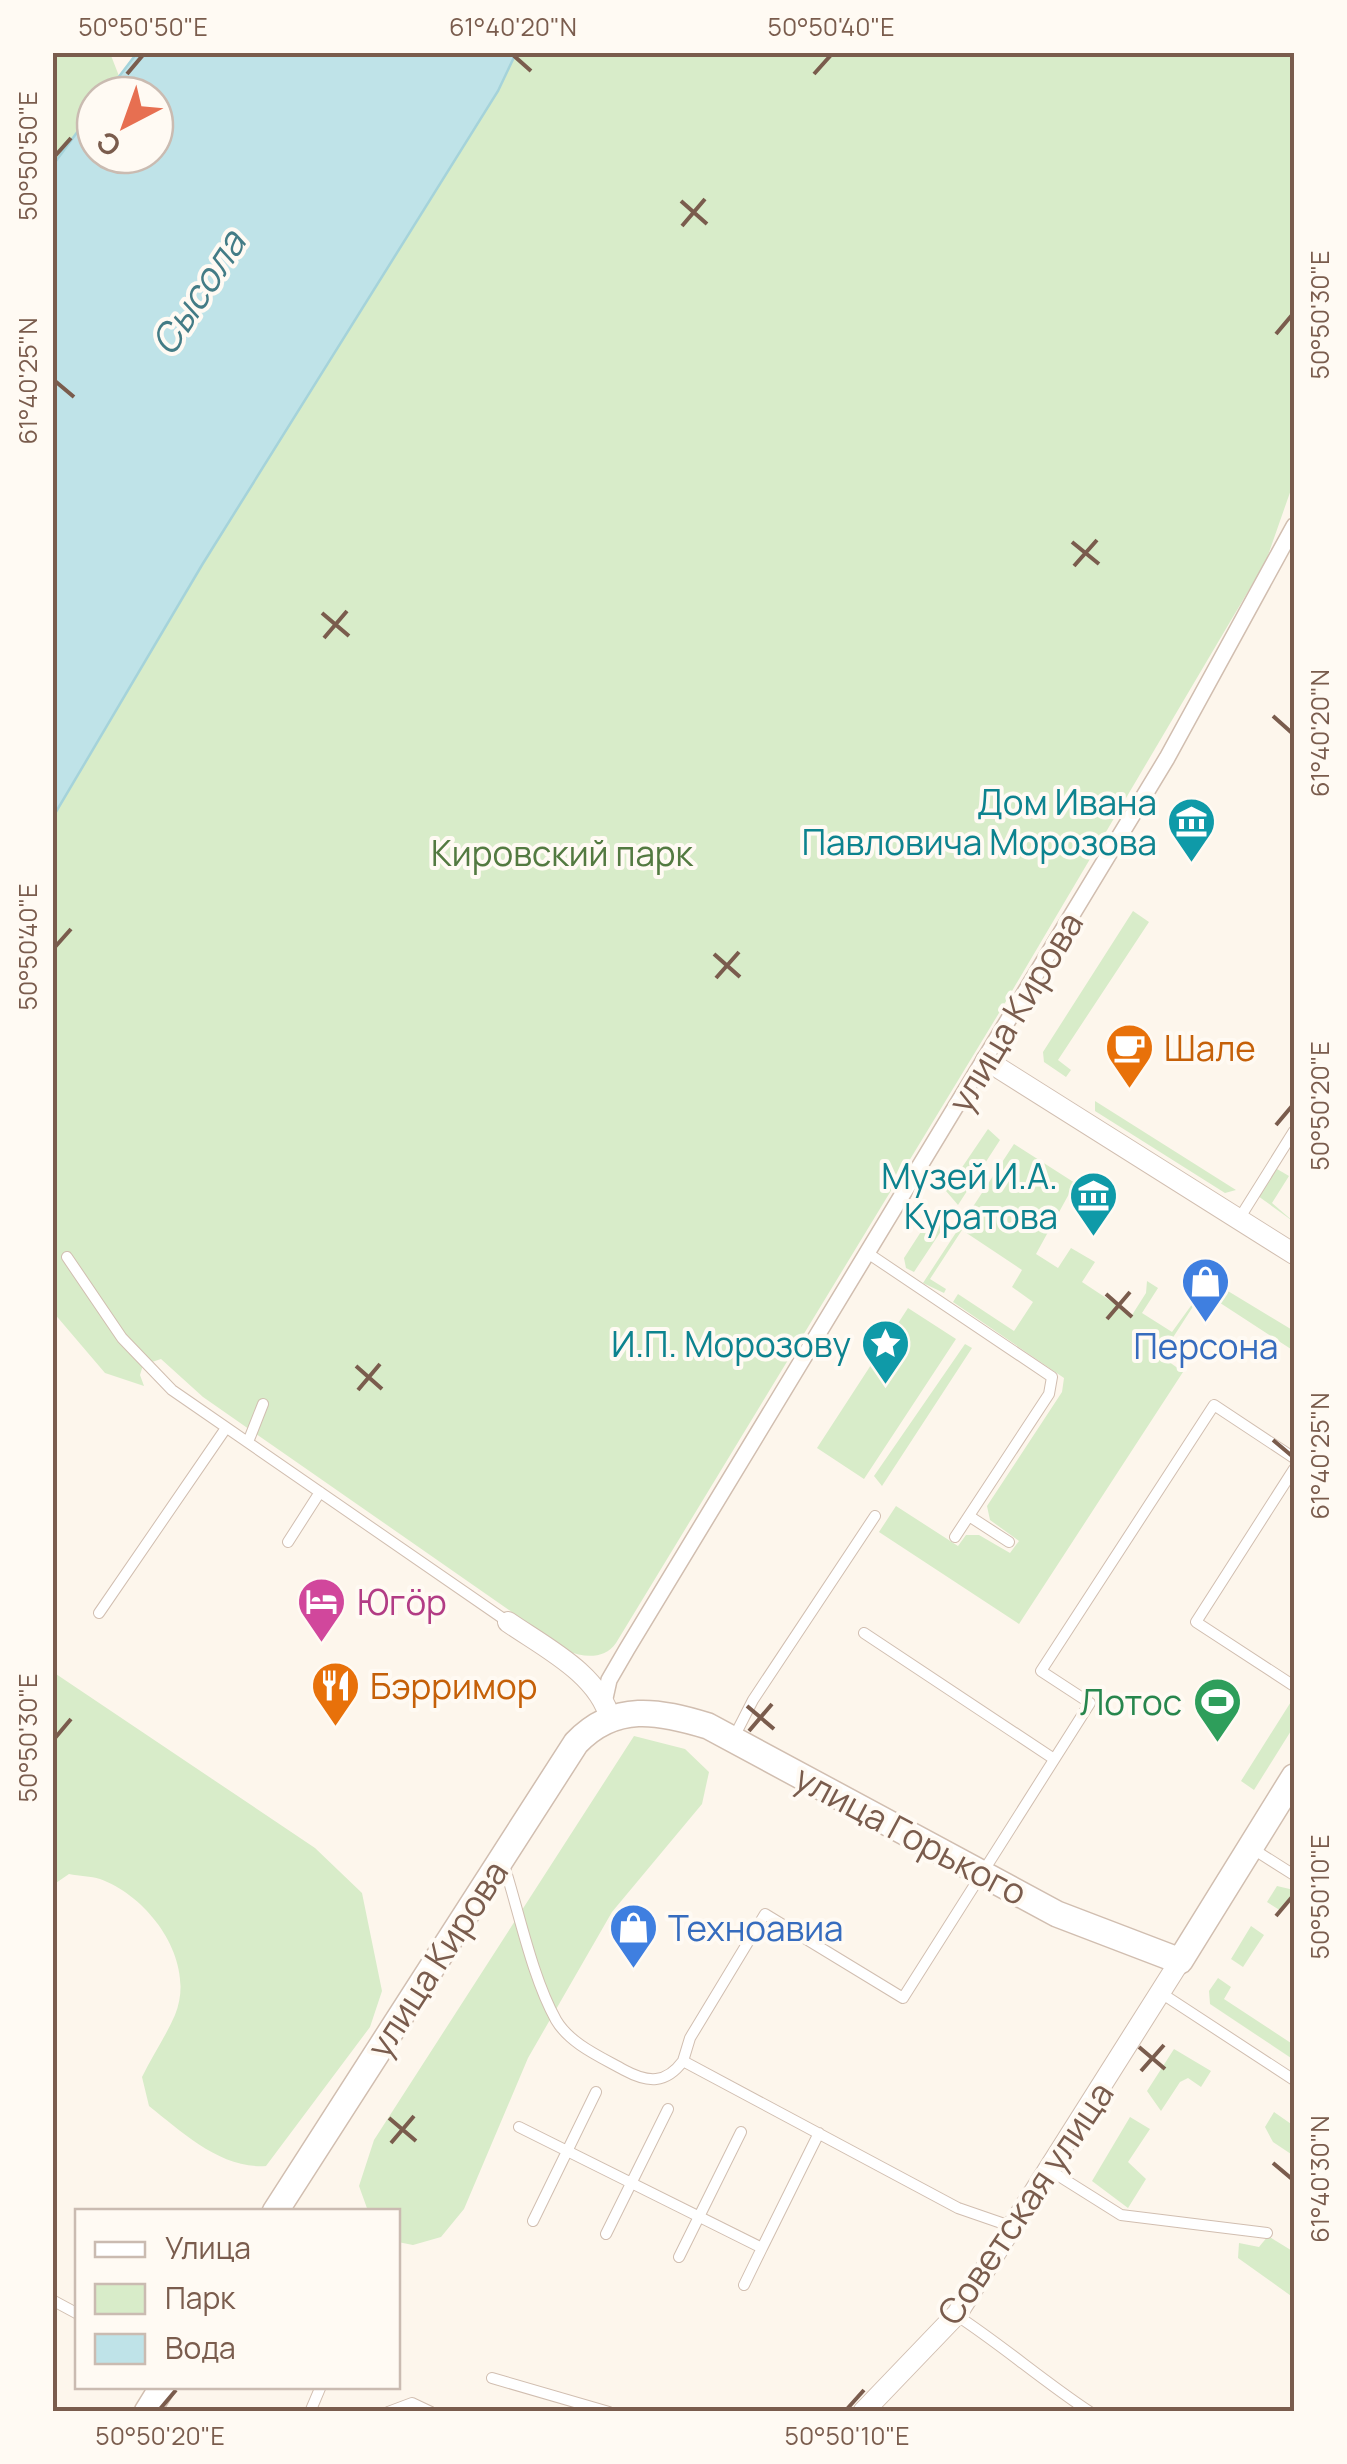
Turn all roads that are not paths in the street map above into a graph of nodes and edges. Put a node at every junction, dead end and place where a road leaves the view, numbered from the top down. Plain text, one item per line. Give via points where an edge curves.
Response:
1 (1294, 526) edge
2 (986, 1060) junction
3 (1294, 1131) edge
4 (1238, 1219) junction
5 (870, 1254) junction
6 (1294, 1254) edge
7 (68, 1257) dead end
8 (263, 1404) dead end
9 (226, 1428) junction
10 (248, 1442) junction
11 (1294, 1458) edge
12 (1294, 1469) edge
13 (320, 1492) junction
14 (874, 1516) dead end
15 (969, 1516) junction
16 (955, 1537) dead end
17 (288, 1542) dead end
18 (1009, 1542) dead end
19 (99, 1613) dead end
20 (508, 1622) joint
21 (864, 1634) dead end
22 (1294, 1686) edge
23 (608, 1708) junction
24 (732, 1739) junction
25 (1054, 1759) junction
26 (1294, 1777) edge
27 (1251, 1847) junction
28 (502, 1860) junction
29 (980, 1872) junction
30 (1294, 1875) edge
31 (1180, 1961) junction
32 (1160, 1993) junction
33 (683, 2061) junction
34 (1294, 2080) edge
35 (596, 2092) dead end
36 (668, 2109) dead end
37 (519, 2127) dead end
38 (741, 2132) dead end
39 (819, 2133) junction
40 (567, 2151) junction
41 (1051, 2171) junction
42 (632, 2184) junction
43 (277, 2209) edge
44 (699, 2216) junction
45 (533, 2220) dead end
46 (1015, 2228) junction
47 (1267, 2233) dead end
48 (606, 2234) dead end
49 (762, 2248) junction
50 (679, 2256) dead end
51 (744, 2284) dead end
52 (52, 2300) edge
53 (75, 2312) edge
54 (956, 2316) junction
55 (492, 2378) dead end
56 (161, 2389) edge
57 (147, 2412) edge
58 (388, 2412) edge
59 (432, 2412) edge
60 (609, 2412) edge
61 (864, 2412) edge
62 (1090, 2412) edge

1 - 2 street, улица Кирова via 1167,758
2 - 4 street
2 - 5 street, улица Кирова
3 - 4 lane
4 - 6 street
5 - 15 lane via 1052,1377 1049,1394
5 - 23 street, улица Кирова via 609,1680
7 - 9 lane via 122,1338 172,1390
8 - 10 lane
9 - 10 lane
9 - 19 lane
10 - 13 lane
11 - 25 lane via 1214,1405 1042,1671 1090,1702
12 - 22 lane via 1196,1622
13 - 17 lane
13 - 20 lane
14 - 24 lane
15 - 16 lane
15 - 18 lane
20 - 23 street via 576,1670
21 - 25 lane
23 - 24 street, улица Горького via 666,1713
23 - 28 street, улица Кирова via 576,1743
24 - 29 street, улица Горького
25 - 29 lane
26 - 27 street, Советская улица
27 - 30 lane
27 - 31 street, Советская улица
28 - 33 lane via 556,2021 575,2041 639,2078 672,2075
28 - 43 street, улица Кирова
29 - 31 street, улица Горького via 1057,1914
29 - 33 lane via 903,1998 764,1914
31 - 32 street, Советская улица
32 - 34 lane
32 - 41 street, Советская улица
33 - 39 lane
35 - 40 lane
36 - 42 lane
37 - 40 lane
38 - 44 lane
39 - 46 lane via 958,2208
39 - 49 lane
40 - 42 lane
40 - 45 lane
41 - 46 street, Советская улица
41 - 47 lane via 1121,2215
42 - 44 lane
42 - 48 lane
44 - 49 lane
44 - 50 lane
46 - 54 street, Советская улица
49 - 51 lane
52 - 53 lane
54 - 61 street, Советская улица
54 - 62 lane
55 - 60 lane
56 - 57 street
58 - 59 lane via 412,2404

